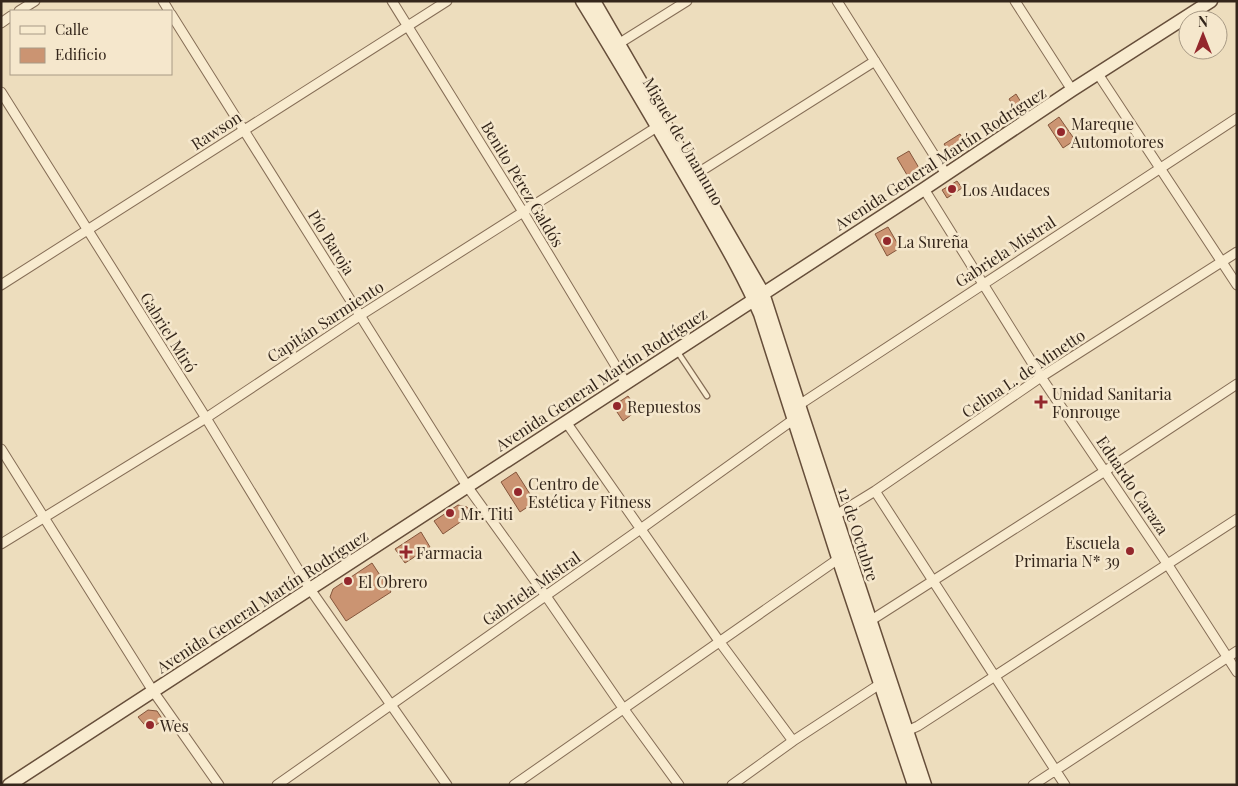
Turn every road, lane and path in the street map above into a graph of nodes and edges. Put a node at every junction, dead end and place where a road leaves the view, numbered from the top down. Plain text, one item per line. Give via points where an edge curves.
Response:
1 (35, 1) edge
2 (392, 1) edge
3 (447, 1) edge
4 (582, 1) edge
5 (594, 1) edge
6 (687, 1) edge
7 (837, 1) edge
8 (1016, 1) edge
9 (1202, 4) edge
10 (21, 10) edge
11 (172, 16) edge
12 (408, 26) junction
13 (615, 46) junction
14 (875, 60) junction
15 (1098, 74) junction
16 (1072, 90) junction
17 (1, 92) edge
18 (1237, 118) edge
19 (661, 125) junction
20 (244, 130) junction
21 (1159, 168) junction
22 (946, 174) junction
23 (692, 177) junction
24 (924, 189) junction
25 (523, 212) junction
26 (87, 231) junction
27 (1237, 252) edge
28 (1222, 262) junction
29 (982, 284) junction
30 (1, 285) edge
31 (1237, 285) edge
32 (758, 296) junction
33 (361, 315) junction
34 (676, 350) junction
35 (1041, 377) junction
36 (626, 383) junction
37 (1237, 384) edge
38 (707, 396) dead end
39 (796, 412) junction
40 (206, 418) junction
41 (566, 422) junction
42 (1, 449) edge
43 (1105, 471) junction
44 (467, 486) junction
45 (875, 490) junction
46 (830, 515) junction
47 (44, 517) junction
48 (1237, 519) edge
49 (642, 528) junction
50 (1, 544) edge
51 (843, 556) junction
52 (1168, 565) junction
53 (933, 581) junction
54 (310, 589) junction
55 (546, 596) junction
56 (870, 621) junction
57 (719, 641) junction
58 (1237, 650) edge
59 (1227, 657) junction
60 (1237, 672) edge
61 (995, 678) junction
62 (880, 684) junction
63 (153, 691) junction
64 (392, 705) junction
65 (623, 708) junction
66 (907, 731) junction
67 (793, 741) junction
68 (1055, 770) junction
69 (9, 785) edge
70 (219, 785) edge
71 (277, 785) edge
72 (447, 785) edge
73 (514, 785) edge
74 (679, 785) edge
75 (732, 785) edge
76 (914, 785) edge
77 (925, 785) edge
78 (1032, 785) edge
79 (1065, 785) edge

1 - 10 street
2 - 12 street, Benito Pérez Galdós
3 - 12 street, Rawson
4 - 13 main road, Miguel de Unamuno
5 - 13 main road, Miguel de Unamuno
6 - 13 street
7 - 14 street
8 - 16 street
9 - 15 main road, Avenida General Martín Rodríguez
11 - 20 street, Pío Baroja
12 - 20 street, Rawson
12 - 25 street, Benito Pérez Galdós
13 - 19 main road, Miguel de Unamuno
14 - 22 street
14 - 23 street
15 - 16 main road, Avenida General Martín Rodríguez
15 - 21 street
16 - 22 main road, Avenida General Martín Rodríguez
17 - 26 street, Gabriel Miró
18 - 21 street, Gabriela Mistral
19 - 23 main road, Miguel de Unamuno
19 - 25 street, Capitán Sarmiento
20 - 26 street, Rawson
20 - 33 street, Pío Baroja
21 - 28 street
21 - 29 street, Gabriela Mistral
22 - 24 main road, Avenida General Martín Rodríguez
23 - 32 main road, Miguel de Unamuno via 745,281
24 - 29 street, Eduardo Caraza
24 - 32 main road, Avenida General Martín Rodríguez
25 - 33 street, Capitán Sarmiento
25 - 36 street, Benito Pérez Galdós
26 - 30 street, Rawson
26 - 40 street, Gabriel Miró
27 - 28 street, Celina L. de Minetto
28 - 31 street
28 - 35 street, Celina L. de Minetto
29 - 35 street, Eduardo Caraza
29 - 39 street, Gabriela Mistral
32 - 34 main road, Avenida General Martín Rodríguez
32 - 39 main road, 12 de Octubre via 760,314
33 - 40 street, Capitán Sarmiento
33 - 44 street, Pío Baroja
34 - 36 main road, Avenida General Martín Rodríguez
34 - 38 lane
35 - 43 street, Eduardo Caraza
35 - 45 street, Celina L. de Minetto
36 - 41 main road, Avenida General Martín Rodríguez
37 - 43 street
39 - 46 main road, 12 de Octubre
39 - 49 street, Gabriela Mistral
40 - 47 street, Capitán Sarmiento
40 - 54 street, Gabriel Miró
41 - 44 main road, Avenida General Martín Rodríguez
41 - 49 street
42 - 47 street
43 - 52 street, Eduardo Caraza
43 - 53 street
44 - 54 main road, Avenida General Martín Rodríguez
44 - 55 street, Pío Baroja
45 - 46 street, Celina L. de Minetto
45 - 53 street
46 - 51 main road, 12 de Octubre
47 - 50 street, Capitán Sarmiento
47 - 63 street
48 - 52 street
49 - 55 street, Gabriela Mistral
49 - 57 street
51 - 56 main road, 12 de Octubre
51 - 57 street
51 - 62 main road, 12 de Octubre
52 - 59 street, Eduardo Caraza
52 - 61 street
53 - 56 street
53 - 61 street
54 - 63 main road, Avenida General Martín Rodríguez
54 - 64 street, Gabriel Miró
55 - 64 street, Gabriela Mistral
55 - 65 street, Pío Baroja
56 - 66 main road, 12 de Octubre
57 - 65 street
57 - 67 street
58 - 59 street
59 - 60 street, Eduardo Caraza
59 - 68 street
61 - 66 street
61 - 68 street
62 - 67 street
62 - 76 main road, 12 de Octubre
63 - 69 main road, Avenida General Martín Rodríguez
63 - 70 street
64 - 71 street, Gabriela Mistral
64 - 72 street, Gabriel Miró
65 - 73 street
65 - 74 street, Pío Baroja
66 - 77 main road, 12 de Octubre
67 - 75 street
68 - 78 street
68 - 79 street

